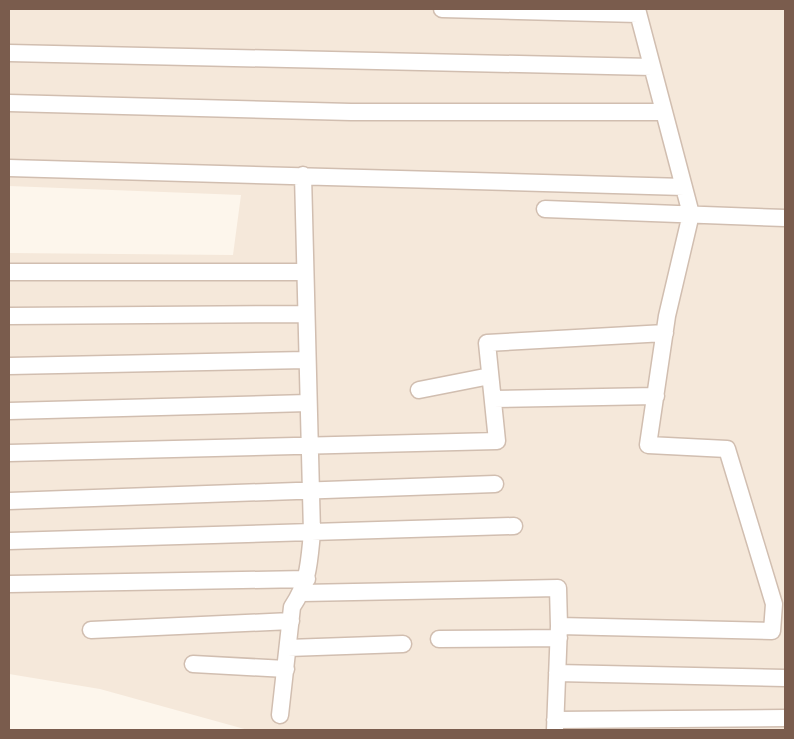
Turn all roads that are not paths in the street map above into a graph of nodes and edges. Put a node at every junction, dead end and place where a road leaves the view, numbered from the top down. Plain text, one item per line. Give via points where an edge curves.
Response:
1 (442, 9) edge
2 (638, 11) edge
3 (9, 53) edge
4 (652, 67) junction
5 (9, 103) edge
6 (664, 112) junction
7 (9, 168) edge
8 (303, 175) junction
9 (684, 187) junction
10 (545, 210) dead end
11 (691, 214) junction
12 (785, 218) edge
13 (9, 272) edge
14 (305, 272) junction
15 (306, 314) junction
16 (9, 316) edge
17 (665, 333) junction
18 (307, 360) junction
19 (9, 366) edge
20 (490, 376) junction
21 (419, 390) dead end
22 (656, 396) junction
23 (492, 399) junction
24 (308, 403) junction
25 (9, 411) edge
26 (309, 446) junction
27 (9, 454) edge
28 (495, 484) dead end
29 (310, 490) junction
30 (9, 501) edge
31 (514, 526) dead end
32 (312, 533) junction
33 (9, 541) edge
34 (9, 584) edge
35 (305, 586) junction
36 (291, 621) junction
37 (91, 630) dead end
38 (559, 632) junction
39 (779, 632) edge
40 (439, 639) dead end
41 (403, 644) dead end
42 (288, 648) junction
43 (193, 664) dead end
44 (286, 669) junction
45 (557, 673) junction
46 (785, 678) edge
47 (280, 715) dead end
48 (785, 718) edge
49 (555, 725) edge

1 - 2 street
2 - 4 street
3 - 4 street
4 - 6 street
5 - 6 street via 351,112
6 - 9 street
7 - 8 street
8 - 9 street
8 - 14 street
9 - 11 street
10 - 11 street
11 - 12 street
11 - 17 street
13 - 14 street
14 - 15 street
15 - 16 street
15 - 18 street
17 - 20 street via 487,343
17 - 22 street
18 - 19 street
18 - 24 street
20 - 21 street
20 - 23 street
22 - 23 street
22 - 39 street via 648,445 727,449 774,604
23 - 26 street via 497,440
24 - 25 street
24 - 26 street
26 - 27 street
26 - 29 street
28 - 29 street
29 - 30 street
29 - 32 street
31 - 32 street
32 - 33 street
32 - 35 street
34 - 35 street
35 - 36 street via 292,607
35 - 38 street via 558,588
36 - 37 street
36 - 42 street
38 - 39 street
38 - 40 street
38 - 45 street
41 - 42 street
42 - 44 street
43 - 44 street
44 - 47 street
45 - 46 street
45 - 49 street
48 - 49 street

